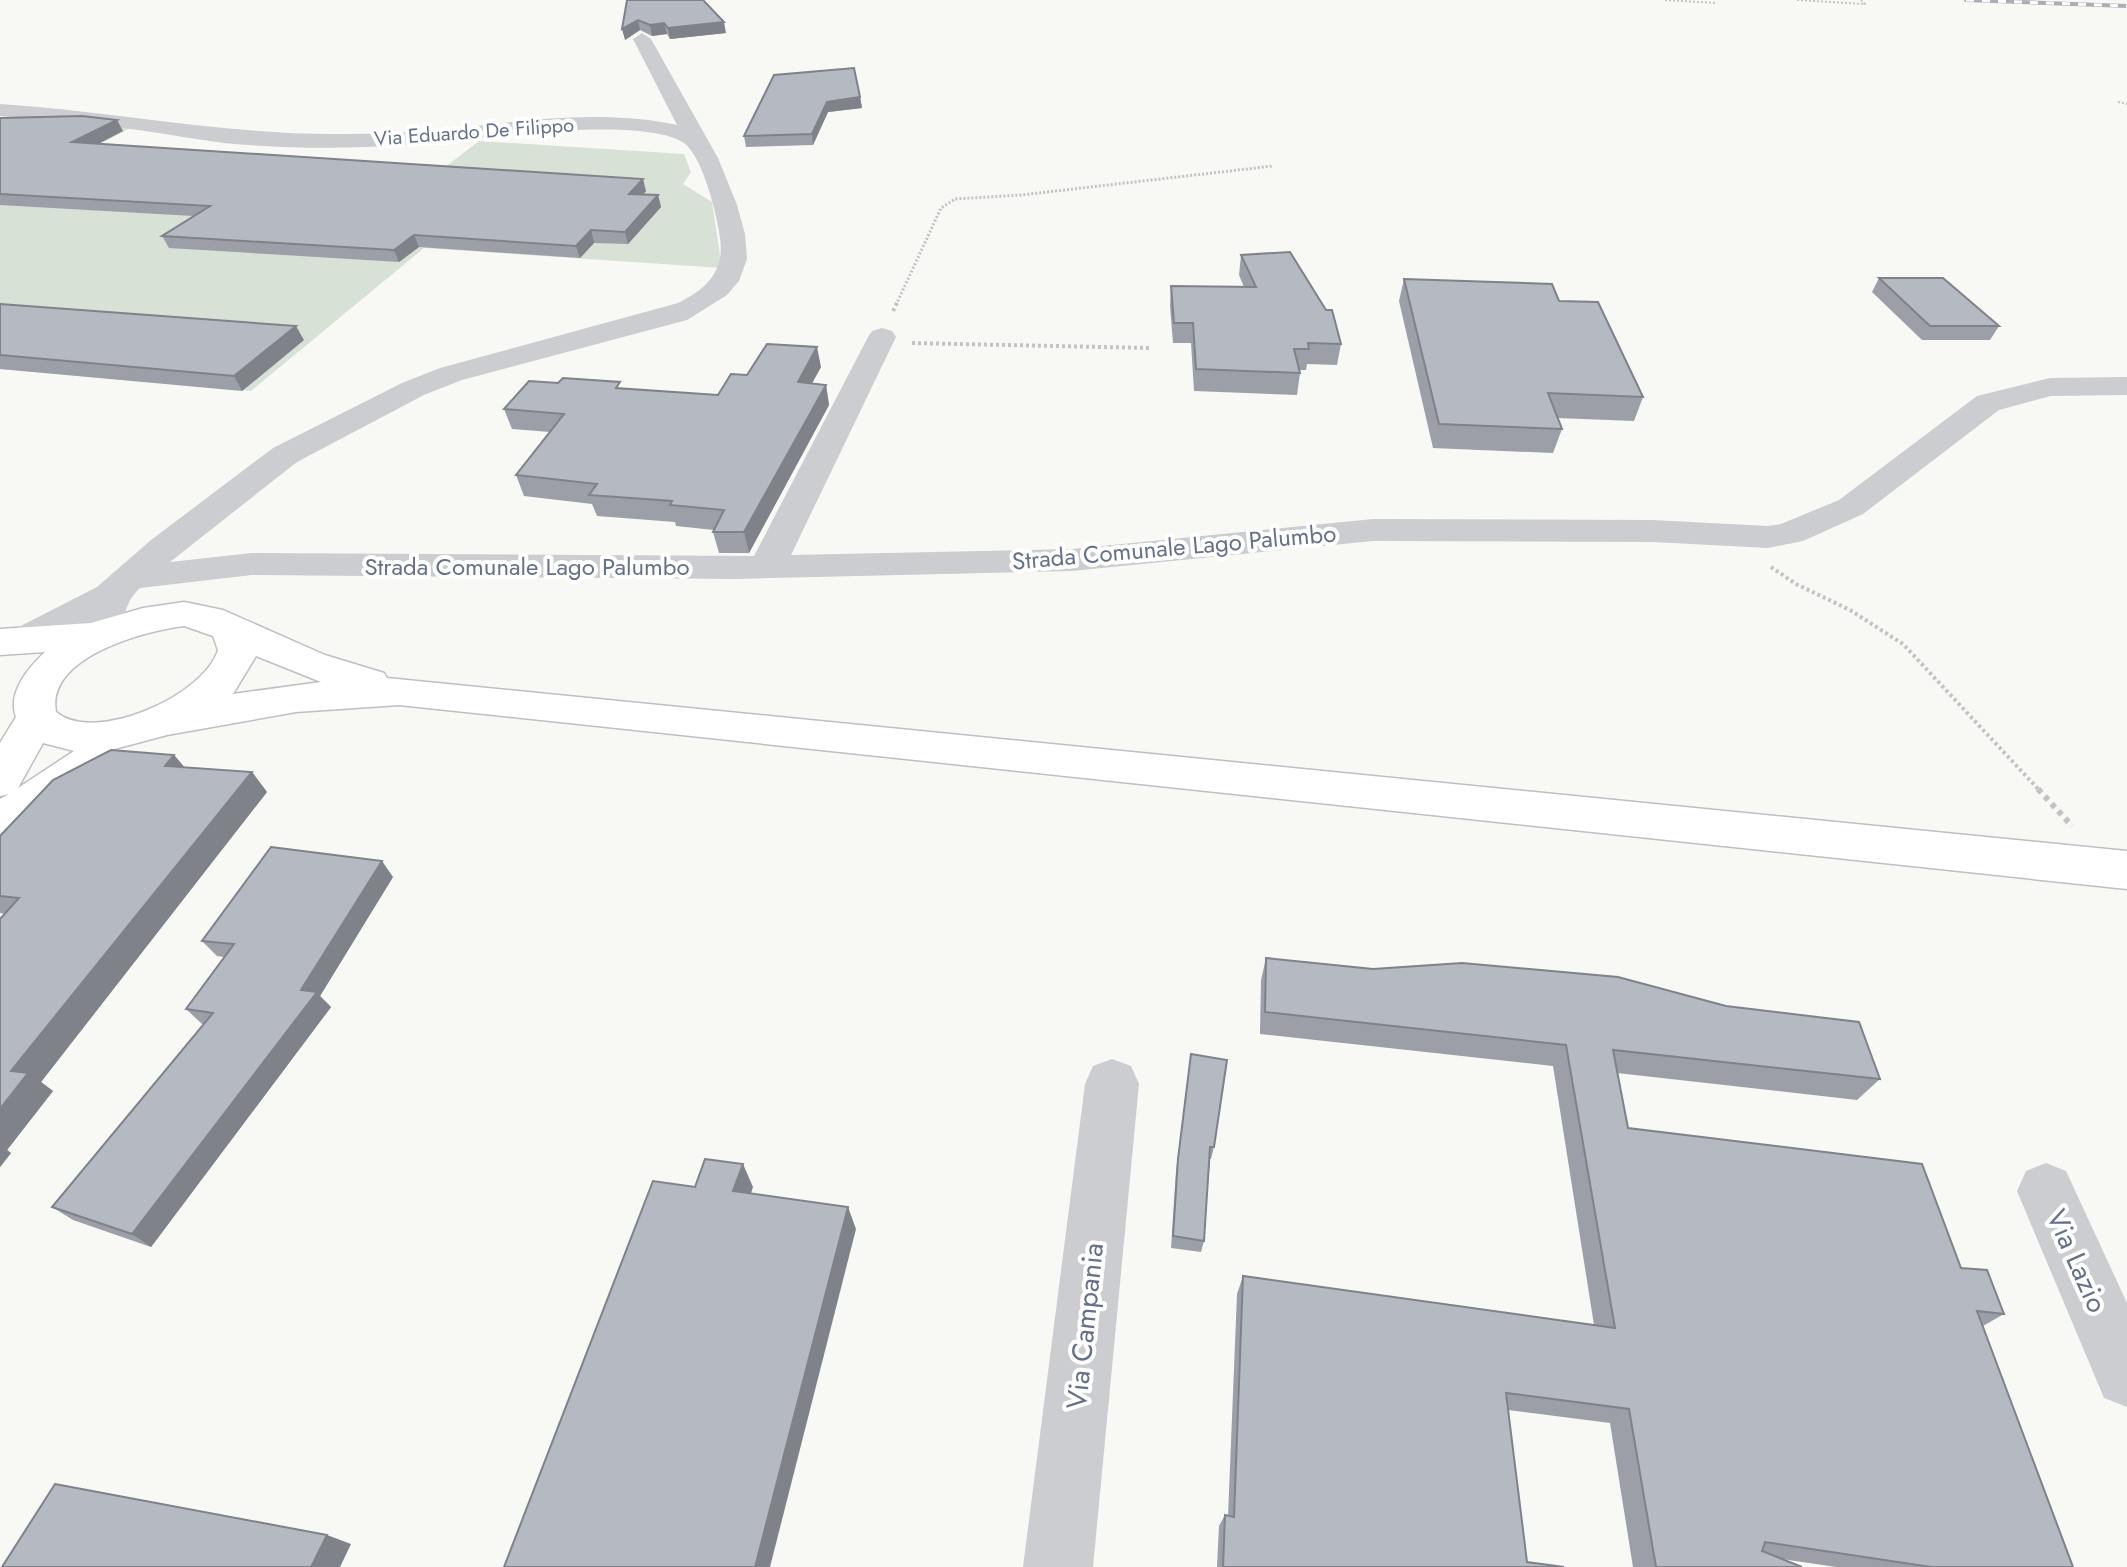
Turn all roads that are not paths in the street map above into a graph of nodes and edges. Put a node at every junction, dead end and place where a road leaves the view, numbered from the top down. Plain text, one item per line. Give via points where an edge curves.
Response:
1 (642, 39) edge
2 (0, 110) edge
3 (696, 141) junction
4 (881, 340) road end
5 (2127, 386) edge
6 (203, 519) junction
7 (767, 567) junction
8 (191, 569) junction
9 (120, 586) junction
10 (219, 623) junction
11 (99, 636) junction
12 (11, 641) edge
13 (0, 681) edge
14 (399, 691) junction
15 (35, 711) junction
16 (152, 725) junction
17 (0, 780) edge
18 (0, 822) edge
19 (2110, 868) edge
20 (1112, 1084) dead end
21 (2046, 1191) dead end
22 (2127, 1375) edge
23 (1058, 1567) edge

1 - 3 street
2 - 3 street, Via Eduardo De Filippo via 253,139 423,138 586,123 660,130
3 - 6 street via 726,200 734,246 719,291 707,301 413,389 285,455
4 - 7 street
5 - 7 street, Strada Comunale Lago Palumbo via 2050,387 1988,403 1851,507 1790,533 1744,537 1653,531 1373,530 1072,560
6 - 8 street
6 - 9 street
7 - 8 street, Strada Comunale Lago Palumbo via 252,564
8 - 9 street, Strada Comunale Lago Palumbo
8 - 10 street via 192,593
9 - 11 street
9 - 12 street
10 - 11 main road via 160,616
10 - 14 main road via 311,665
10 - 16 main road via 239,642 229,672 195,704
11 - 12 main road
11 - 15 main road via 48,672 37,688
13 - 15 main road
14 - 16 main road via 296,698
14 - 19 main road
15 - 16 main road via 56,732 88,737
15 - 17 main road
16 - 18 main road
20 - 23 street, Via Campania
21 - 22 street, Via Lazio

